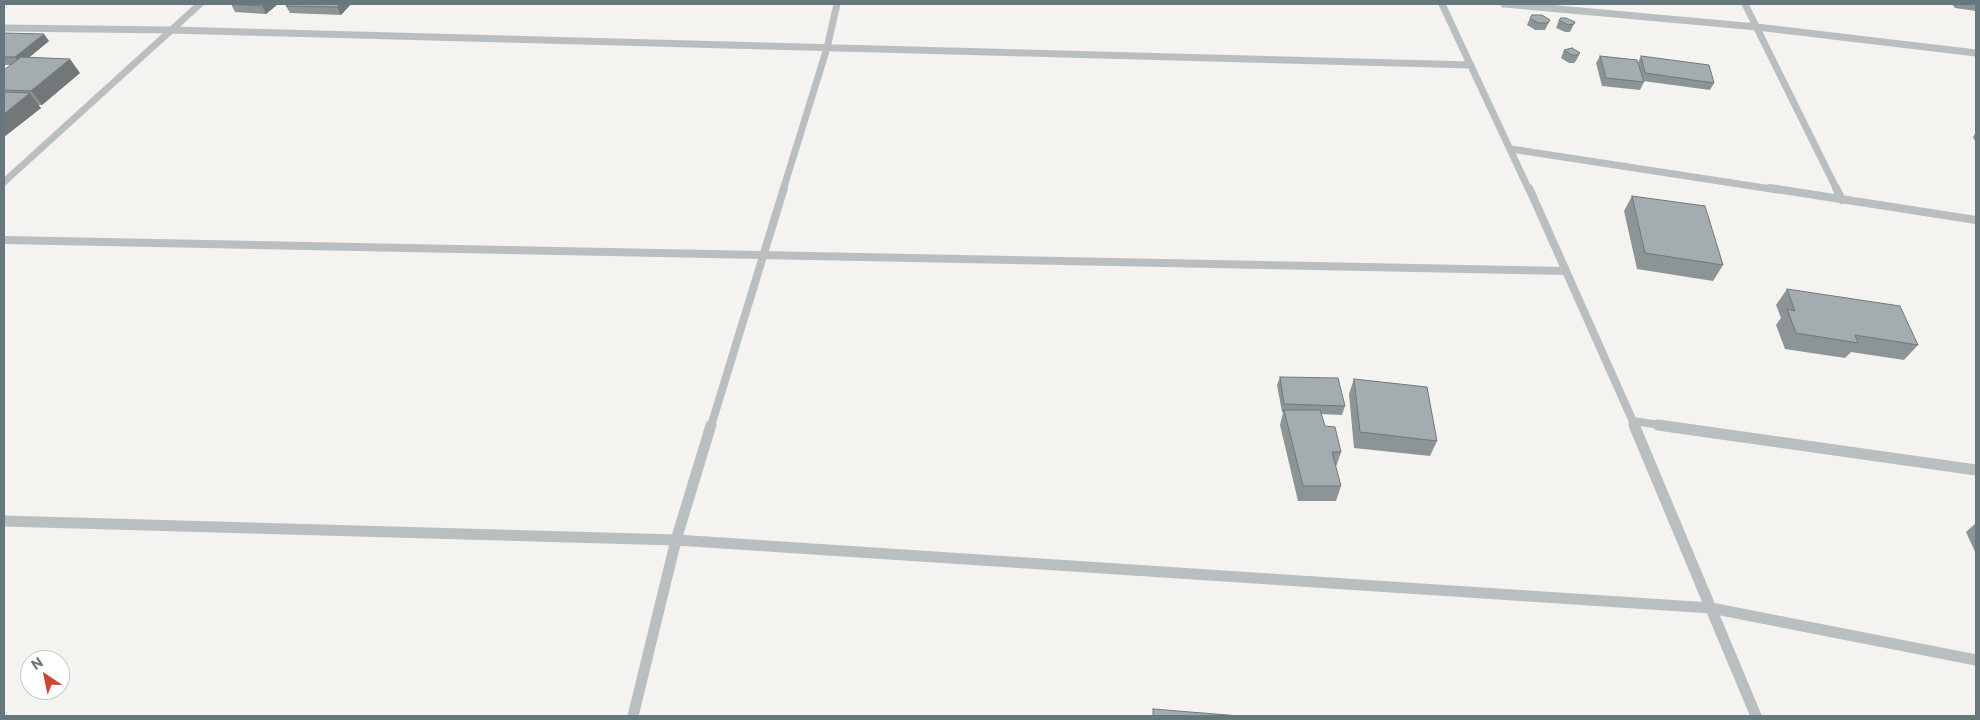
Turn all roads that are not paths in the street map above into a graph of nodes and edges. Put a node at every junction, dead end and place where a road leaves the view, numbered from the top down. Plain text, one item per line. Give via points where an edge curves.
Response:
1 (200, 4) edge
2 (837, 4) edge
3 (1442, 4) edge
4 (1504, 4) edge
5 (1745, 4) edge
6 (1757, 27) junction
7 (4, 28) edge
8 (171, 30) junction
9 (827, 48) junction
10 (1976, 53) edge
11 (1471, 65) junction
12 (1511, 150) junction
13 (4, 182) edge
14 (1842, 200) junction
15 (1976, 220) edge
16 (4, 240) edge
17 (764, 255) junction
18 (1566, 271) junction
19 (1633, 421) junction
20 (1976, 470) edge
21 (4, 521) edge
22 (676, 540) junction
23 (1711, 608) junction
24 (1976, 660) edge
25 (633, 716) edge
26 (1756, 716) edge

1 - 8 street
2 - 9 street
3 - 11 street
4 - 6 street
5 - 6 street
6 - 10 street
6 - 14 street
7 - 8 street
8 - 9 street
8 - 13 street
9 - 11 street
9 - 17 street
11 - 12 street
12 - 14 street
12 - 18 street
14 - 15 street
16 - 17 street
17 - 18 street
17 - 22 street
18 - 19 street
19 - 20 street
19 - 23 street
21 - 22 street
22 - 23 street
22 - 25 street
23 - 24 street
23 - 26 street

